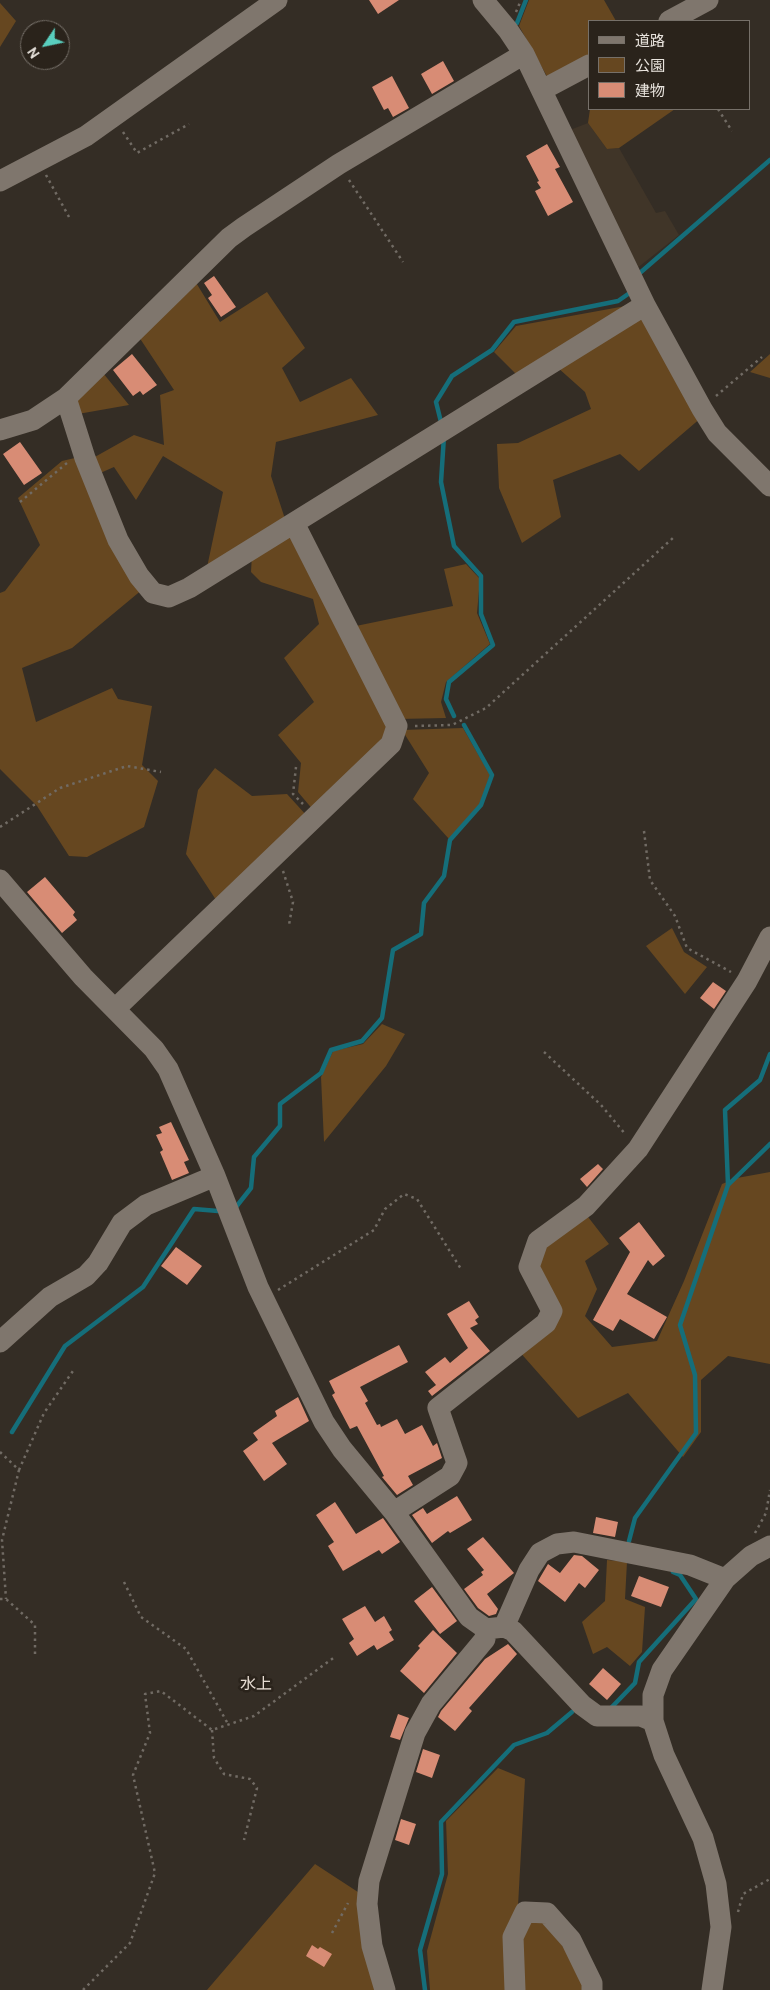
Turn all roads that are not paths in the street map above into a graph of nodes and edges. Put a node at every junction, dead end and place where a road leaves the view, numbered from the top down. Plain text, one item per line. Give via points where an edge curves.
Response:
1 (277, 0) edge
2 (483, 0) edge
3 (708, 0) edge
4 (671, 20) edge
5 (524, 54) junction
6 (588, 65) edge
7 (542, 90) junction
8 (0, 181) edge
9 (645, 305) junction
10 (66, 398) junction
11 (0, 430) edge
12 (770, 486) edge
13 (294, 523) junction
14 (0, 880) edge
15 (770, 937) edge
16 (115, 1009) junction
17 (215, 1176) junction
18 (0, 1342) edge
19 (394, 1512) junction
20 (770, 1546) edge
21 (725, 1578) junction
22 (495, 1628) junction
23 (653, 1721) junction
24 (385, 1990) edge
25 (515, 1990) edge
26 (592, 1990) edge
27 (712, 1990) edge

1 - 8 street via 114,118
2 - 5 street
3 - 4 street
5 - 7 street
5 - 10 street via 339,164 229,238
6 - 7 street
7 - 9 street
9 - 12 street via 717,433
9 - 13 street
10 - 11 street via 33,420
10 - 13 street via 85,458 118,540 153,593 169,597 189,588
13 - 16 street via 397,726 391,744
14 - 16 street via 83,977
15 - 19 street via 747,982 638,1149 586,1206 538,1241 529,1267 552,1311 546,1323 438,1408 457,1463 450,1476
16 - 17 street via 168,1069
17 - 18 street via 146,1205 122,1223 98,1263 86,1276 50,1297
17 - 19 street via 264,1299 324,1422
19 - 22 street via 469,1617
20 - 21 street via 751,1556
21 - 22 street via 690,1564 574,1542 557,1544 540,1553
21 - 23 street via 662,1670 653,1695
22 - 23 street via 513,1631 596,1716 641,1716
22 - 24 street via 431,1704 415,1733 369,1881 372,1946
23 - 27 street via 664,1755 703,1838 716,1884 721,1927
25 - 26 street via 513,1937 525,1912 532,1912 547,1913 571,1940 592,1983

